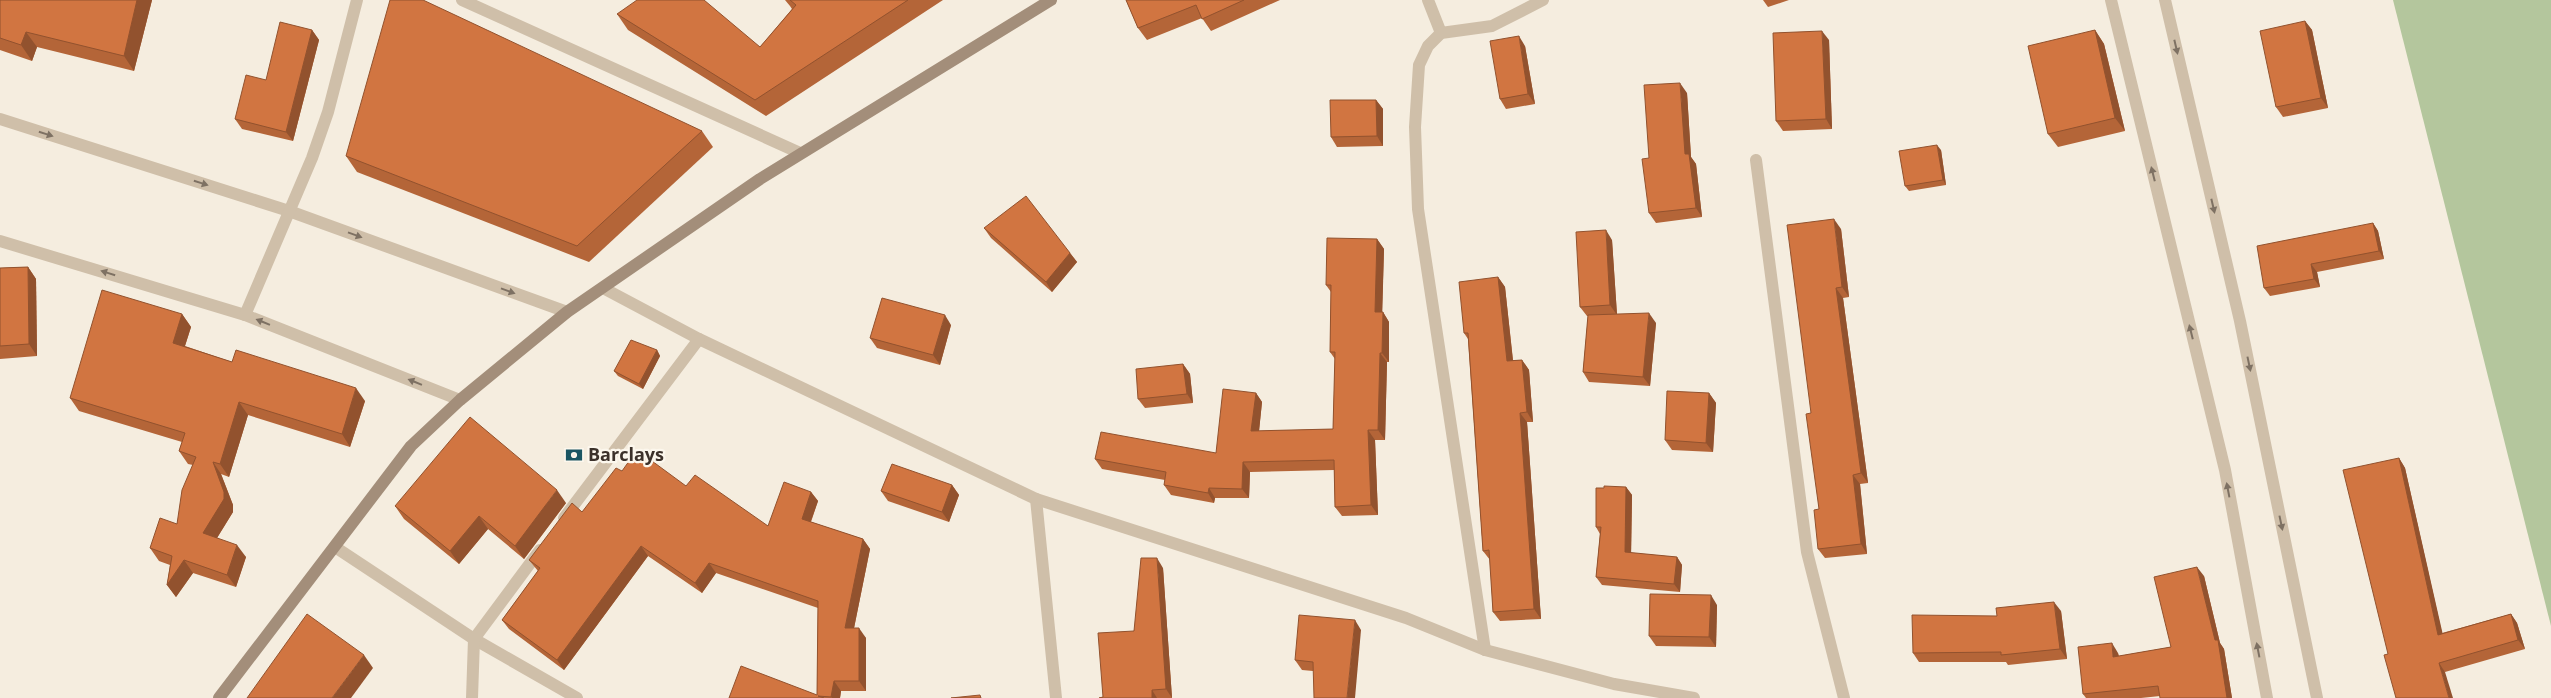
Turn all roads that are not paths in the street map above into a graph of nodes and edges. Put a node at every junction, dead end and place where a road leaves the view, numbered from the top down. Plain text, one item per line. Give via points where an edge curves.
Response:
1 (357, 0) edge
2 (462, 0) edge
3 (1051, 0) edge
4 (1428, 0) edge
5 (1543, 0) edge
6 (2111, 0) edge
7 (2165, 0) edge
8 (1441, 33) junction
9 (0, 119) edge
10 (800, 153) junction
11 (1756, 160) dead end
12 (289, 211) junction
13 (0, 241) edge
14 (603, 288) junction
15 (567, 312) junction
16 (245, 315) junction
17 (699, 339) junction
18 (460, 400) junction
19 (1036, 499) junction
20 (335, 548) junction
21 (474, 639) junction
22 (1485, 650) junction
23 (219, 698) edge
24 (472, 698) edge
25 (577, 698) edge
26 (1056, 698) edge
27 (1694, 698) edge
28 (1844, 698) edge
29 (2267, 698) edge
30 (2317, 698) edge

1 - 12 street via 328,112
2 - 10 street
3 - 10 street
4 - 8 street
5 - 8 street via 1492,26
29 -> 6 street via 2225,470
7 -> 30 street via 2240,321
8 - 22 street via 1428,46 1420,65 1415,127 1418,209
9 -> 12 street
10 - 14 street
11 - 28 street via 1807,552
12 -> 15 street
12 - 16 street
16 -> 13 street
14 - 15 street
14 - 17 street
15 - 18 street
18 -> 16 street
17 - 19 street
17 - 21 street
18 - 20 street via 411,446
19 - 22 street via 1406,618
19 - 26 street
20 - 21 street
20 - 23 street
21 - 24 street
21 - 25 street
22 - 27 street via 1614,684

